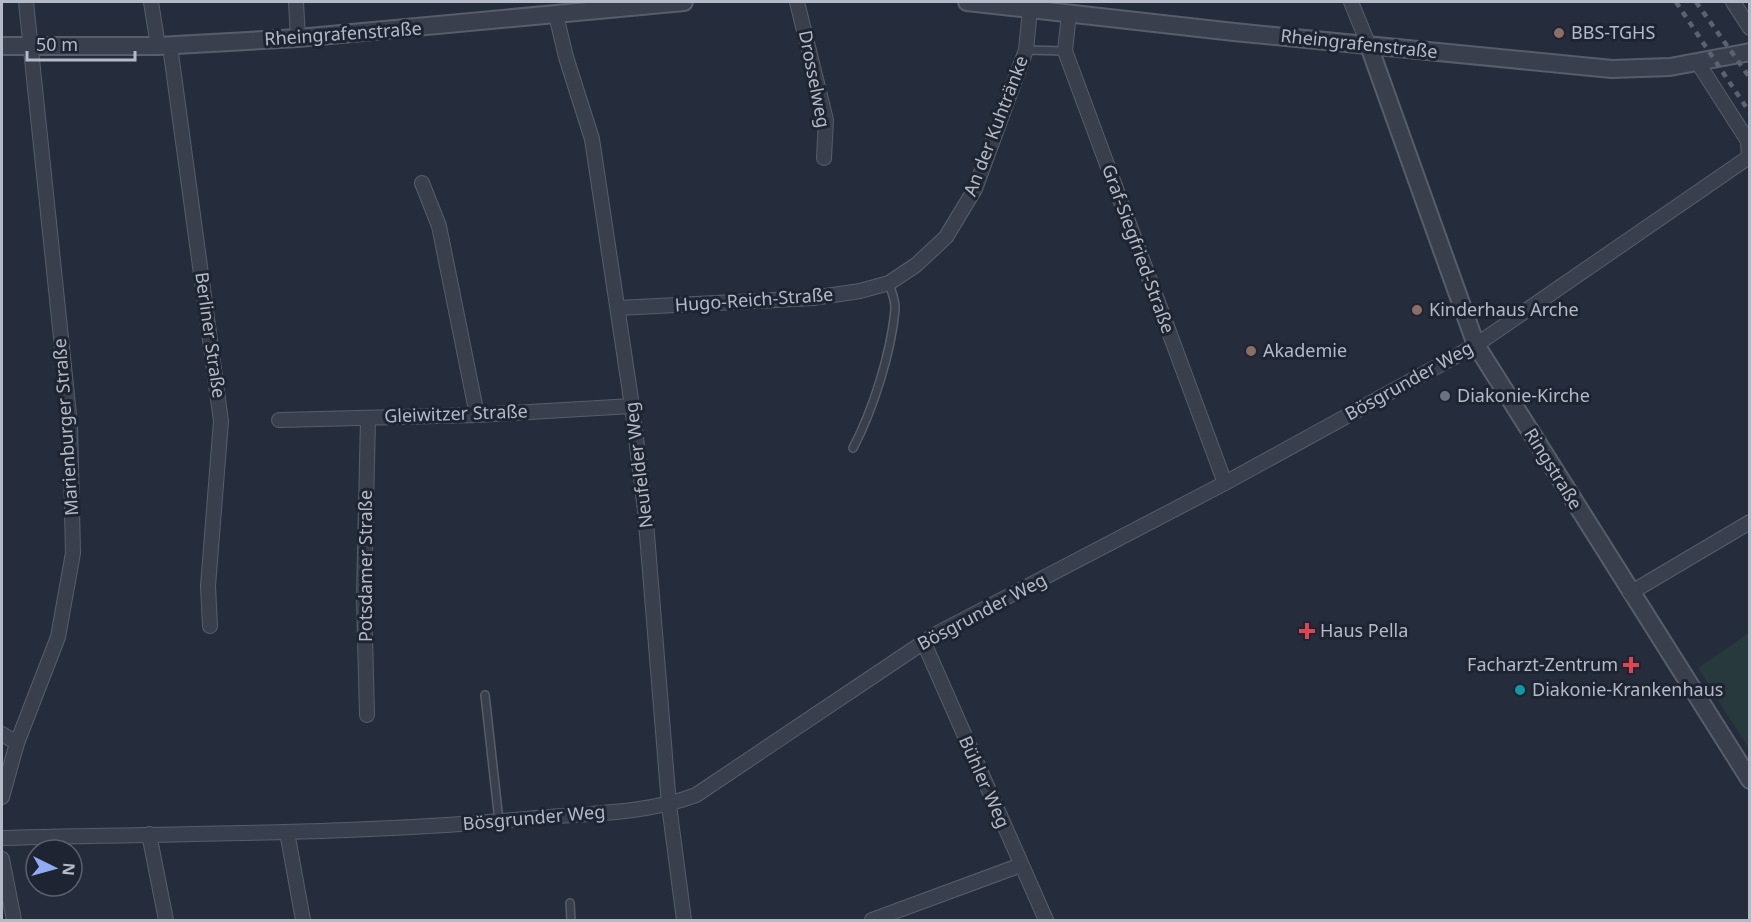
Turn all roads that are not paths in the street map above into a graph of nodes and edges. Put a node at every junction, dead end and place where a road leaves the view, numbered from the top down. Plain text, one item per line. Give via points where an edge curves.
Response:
1 (26, 2) edge
2 (151, 2) edge
3 (296, 2) edge
4 (684, 2) edge
5 (797, 2) edge
6 (968, 2) edge
7 (1351, 2) edge
8 (1733, 2) edge
9 (1030, 9) junction
10 (1069, 14) junction
11 (556, 15) junction
12 (1749, 28) edge
13 (298, 38) junction
14 (2, 46) edge
15 (32, 46) junction
16 (164, 46) junction
17 (1369, 46) junction
18 (1026, 50) junction
19 (1065, 51) junction
20 (1749, 52) edge
21 (1698, 63) junction
22 (824, 158) dead end
23 (1749, 158) edge
24 (422, 183) dead end
25 (889, 283) junction
26 (618, 308) junction
27 (1476, 345) junction
28 (632, 406) junction
29 (477, 415) junction
30 (368, 417) junction
31 (279, 420) dead end
32 (853, 448) dead end
33 (1225, 483) junction
34 (1749, 522) edge
35 (1630, 593) junction
36 (210, 626) dead end
37 (924, 643) junction
38 (485, 695) dead end
39 (367, 715) dead end
40 (2, 734) edge
41 (17, 742) junction
42 (1749, 780) edge
43 (2, 797) edge
44 (669, 805) junction
45 (499, 822) junction
46 (287, 832) junction
47 (149, 834) junction
48 (2, 838) edge
49 (2, 859) edge
50 (1021, 865) junction
51 (570, 903) dead end
52 (14, 921) edge
53 (166, 921) edge
54 (303, 921) edge
55 (571, 921) edge
56 (684, 921) edge
57 (872, 921) edge
58 (1046, 921) edge

1 - 15 street, Marienburger Straße
2 - 16 street, Berliner Straße
3 - 13 street
4 - 11 street, Rheingrafenstraße
5 - 22 street, Drosselweg via 826,120
6 - 9 street, Rheingrafenstraße
7 - 17 street, Ringstraße
8 - 12 street
9 - 10 street, Rheingrafenstraße
9 - 18 street, An der Kuhtränke
10 - 17 street, Rheingrafenstraße
10 - 19 street, Graf-Siegfried-Straße
11 - 13 street, Rheingrafenstraße
11 - 26 street, Neufelder Weg via 592,139
13 - 16 street, Rheingrafenstraße
14 - 15 street, Rheingrafenstraße
15 - 16 street, Rheingrafenstraße
15 - 41 street, Marienburger Straße via 70,424 73,553 58,637
16 - 36 street, Berliner Straße via 222,421 208,586
17 - 21 street, Rheingrafenstraße via 1612,69
17 - 27 street, Ringstraße
18 - 19 lane
18 - 25 street, An der Kuhtränke via 975,189 946,237
19 - 33 street, Graf-Siegfried-Straße
20 - 21 street, Rheingrafenstraße
21 - 23 street, Bösgrunder Weg via 1748,141
23 - 27 street, Bösgrunder Weg
24 - 29 street via 439,226
25 - 26 street, Hugo-Reich-Straße via 813,298
25 - 32 lane via 896,308 888,347 865,425
26 - 28 street, Neufelder Weg
27 - 33 street, Bösgrunder Weg
27 - 35 street, Ringstraße
28 - 29 street, Gleiwitzer Straße
28 - 44 street, Neufelder Weg via 645,510
29 - 30 street, Gleiwitzer Straße
30 - 31 street, Gleiwitzer Straße
30 - 39 street, Potsdamer Straße via 364,598
33 - 37 street, Bösgrunder Weg via 936,633
34 - 35 street
35 - 42 street, Ringstraße
37 - 44 street, Bösgrunder Weg via 696,795
37 - 50 street, Bühler Weg
38 - 45 lane
40 - 41 street
41 - 43 street, Marienburger Straße
44 - 45 street, Bösgrunder Weg
44 - 56 street, Neufelder Weg
45 - 46 street, Bösgrunder Weg
46 - 47 street, Bösgrunder Weg
46 - 54 street
47 - 48 street, Bösgrunder Weg
47 - 53 street
49 - 52 street
50 - 57 street
50 - 58 street, Bühler Weg
51 - 55 lane

